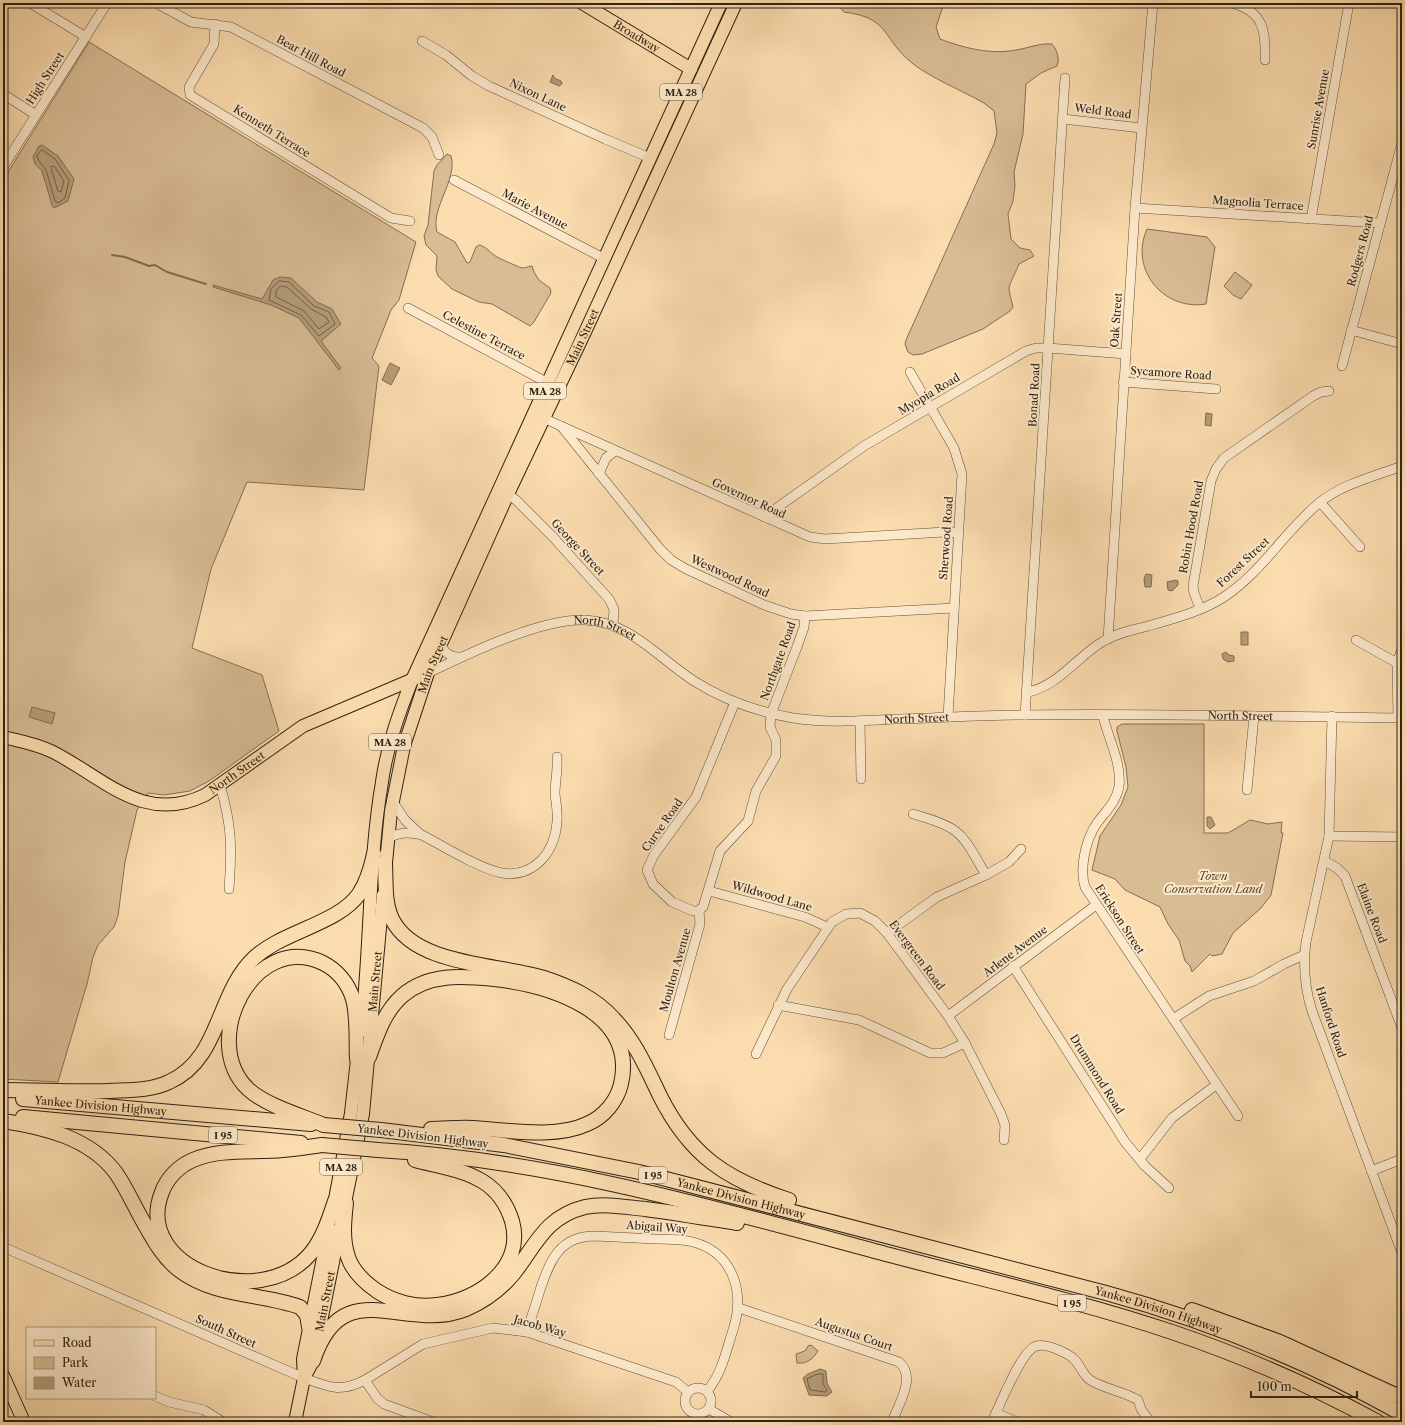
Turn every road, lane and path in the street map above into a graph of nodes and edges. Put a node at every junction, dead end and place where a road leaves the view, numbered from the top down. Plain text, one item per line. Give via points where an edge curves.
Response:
1 (30, 3) edge
2 (107, 3) edge
3 (156, 3) edge
4 (582, 3) edge
5 (721, 3) edge
6 (736, 3) edge
7 (1153, 3) edge
8 (1232, 3) edge
9 (1349, 3) edge
10 (215, 24) junction
11 (86, 37) junction
12 (422, 41) dead end
13 (1265, 60) dead end
14 (691, 69) junction
15 (1065, 78) dead end
16 (3, 94) edge
17 (36, 115) junction
18 (1062, 119) junction
19 (1141, 128) junction
20 (1402, 143) edge
21 (439, 155) dead end
22 (650, 158) junction
23 (3, 167) edge
24 (454, 180) dead end
25 (1135, 208) junction
26 (1311, 219) junction
27 (410, 221) dead end
28 (1380, 223) junction
29 (605, 259) junction
30 (408, 308) dead end
31 (1351, 330) junction
32 (1402, 344) edge
33 (1048, 348) junction
34 (1126, 354) junction
35 (1342, 366) dead end
36 (910, 372) dead end
37 (1123, 382) junction
38 (548, 383) junction
39 (1216, 388) dead end
40 (1329, 391) dead end
41 (930, 407) junction
42 (543, 418) junction
43 (561, 426) junction
44 (615, 451) junction
45 (1402, 466) edge
46 (599, 474) junction
47 (508, 494) junction
48 (1320, 502) junction
49 (764, 517) junction
50 (958, 533) junction
51 (1360, 547) dead end
52 (954, 608) junction
53 (1200, 608) junction
54 (805, 616) junction
55 (613, 625) junction
56 (444, 634) junction
57 (1108, 639) junction
58 (1356, 640) dead end
59 (1402, 649) edge
60 (462, 657) junction
61 (1398, 663) junction
62 (428, 673) junction
63 (412, 680) junction
64 (1028, 692) junction
65 (735, 702) junction
66 (771, 714) junction
67 (1026, 715) junction
68 (1103, 716) junction
69 (1254, 716) junction
70 (1332, 716) junction
71 (948, 717) junction
72 (1400, 718) edge
73 (860, 721) junction
74 (5, 737) edge
75 (557, 757) dead end
76 (861, 779) dead end
77 (220, 785) junction
78 (1247, 790) dead end
79 (393, 802) junction
80 (913, 814) dead end
81 (422, 835) junction
82 (1329, 836) junction
83 (1402, 837) edge
84 (388, 838) junction
85 (1021, 849) dead end
86 (374, 854) junction
87 (1325, 861) junction
88 (386, 863) junction
89 (986, 876) junction
90 (229, 889) dead end
91 (709, 891) junction
92 (1096, 905) junction
93 (699, 910) junction
94 (827, 927) junction
95 (887, 933) junction
96 (1304, 955) junction
97 (1014, 966) junction
98 (778, 1005) junction
99 (948, 1016) junction
100 (1173, 1019) junction
101 (1402, 1028) edge
102 (669, 1035) dead end
103 (964, 1043) junction
104 (756, 1054) dead end
105 (363, 1058) junction
106 (1216, 1085) junction
107 (3, 1090) edge
108 (3, 1097) edge
109 (3, 1115) edge
110 (1238, 1116) dead end
111 (3, 1121) edge
112 (324, 1125) junction
113 (381, 1130) junction
114 (1004, 1140) dead end
115 (322, 1145) junction
116 (378, 1150) junction
117 (1140, 1159) junction
118 (1402, 1159) edge
119 (1371, 1171) junction
120 (1169, 1188) dead end
121 (340, 1202) junction
122 (921, 1244) junction
123 (852, 1245) junction
124 (3, 1247) edge
125 (1402, 1253) edge
126 (1052, 1278) junction
127 (739, 1308) junction
128 (309, 1327) junction
129 (527, 1332) junction
130 (313, 1362) junction
131 (3, 1375) edge
132 (1287, 1377) junction
133 (304, 1378) junction
134 (364, 1380) junction
135 (707, 1391) junction
136 (688, 1392) junction
137 (156, 1396) edge
138 (1402, 1398) edge
139 (709, 1409) junction
140 (1402, 1414) edge
141 (994, 1418) edge
142 (24, 1422) edge
143 (223, 1422) edge
144 (295, 1422) edge
145 (432, 1422) edge
146 (731, 1422) edge
147 (892, 1422) edge
148 (1018, 1422) edge
149 (1146, 1422) edge
150 (1361, 1422) edge
151 (1378, 1422) edge

1 - 11 street
2 - 11 street, High Street
3 - 10 street, Bear Hill Road via 191,22
4 - 14 main road, Broadway
5 - 14 main road, Main Street / MA 28
6 - 42 main road, Main Street / MA 28
7 - 19 street, Oak Street
8 - 13 street via 1248,9 1262,25
9 - 26 street, Sunrise Avenue
10 - 21 street, Bear Hill Road via 231,27 423,128 432,137
10 - 27 street, Kenneth Terrace via 214,44 189,87 190,95 391,218
11 - 17 street, High Street
12 - 22 street, Nixon Lane via 489,86
14 - 22 main road, Main Street / MA 28
15 - 18 street, Bonad Road
16 - 17 street
17 - 23 street, High Street
18 - 19 street, Weld Road
18 - 33 street, Bonad Road
19 - 25 street, Oak Street
20 - 28 street, Rodgers Road
22 - 29 main road, Main Street / MA 28
24 - 29 street, Marie Avenue
25 - 26 street, Magnolia Terrace
25 - 34 street, Oak Street
26 - 28 street, Magnolia Terrace
28 - 31 street, Rodgers Road
29 - 38 main road, Main Street / MA 28
30 - 38 street, Celestine Terrace
31 - 32 street
31 - 35 street, Rodgers Road
33 - 34 street, Myopia Road
33 - 41 street, Myopia Road via 1033,349 1021,354
33 - 64 street, Bonad Road
34 - 37 street, Oak Street
36 - 41 street, Sherwood Road
37 - 39 street, Sycamore Road
37 - 57 street, Oak Street
38 - 63 main road, Main Street / MA 28
40 - 53 street, Robin Hood Road via 1313,396 1228,456 1216,469 1211,481 1194,579 1193,591
41 - 49 street, Myopia Road via 845,458
41 - 50 street, Sherwood Road via 954,448 961,467
42 - 43 street, Governor Road
42 - 47 main road, Main Street / MA 28
43 - 44 street, Governor Road
43 - 46 street, Westwood Road
44 - 46 street via 606,458
44 - 49 street, Governor Road
45 - 48 street, Forest Street via 1346,487
46 - 54 street, Westwood Road via 660,549 678,565 775,610
47 - 55 street, George Street via 558,542 609,598 614,609
47 - 56 main road, Main Street / MA 28
48 - 51 street
48 - 53 street, Forest Street via 1239,585 1219,600
49 - 50 street, Governor Road via 801,534 820,539
50 - 52 street, Sherwood Road
52 - 54 street, Westwood Road
52 - 71 street, Sherwood Road
53 - 57 street, Forest Street
54 - 66 street, Northgate Road via 798,647
55 - 60 street, North Street via 585,620 558,623 519,634
55 - 65 street, North Street via 635,636 694,680
56 - 60 street via 442,646 445,651 452,656
56 - 62 main road, Main Street / MA 28
57 - 64 street, Forest Street via 1046,686
58 - 61 street
59 - 61 street
60 - 62 street, North Street
61 - 72 street
62 - 63 main road, North Street
62 - 79 main road, Main Street / MA 28 via 404,746
63 - 77 main road, North Street via 303,726
63 - 86 main road, Main Street / MA 28 via 387,755 378,806
64 - 67 street, Bonad Road
65 - 66 street, North Street
65 - 93 street, Curve Road via 696,797 654,855 648,868 650,880 662,894 682,908
66 - 73 street, North Street via 809,720
66 - 91 street via 770,725 776,740 776,756 756,791 748,821 720,851
67 - 68 street, North Street
67 - 71 street, North Street
68 - 69 street, North Street
68 - 92 street, Erickson Street via 1118,767 1119,781 1115,799 1091,834 1085,857 1083,882
69 - 70 street, North Street
69 - 78 street
70 - 72 street, North Street
70 - 82 street, Hanford Road
71 - 73 street, North Street
73 - 76 street
74 - 77 main road, North Street via 52,751 113,787 147,803 166,806 188,802
75 - 81 street via 555,836 547,855 532,868 514,873 493,870
77 - 90 street via 232,836
79 - 81 street via 405,820
79 - 84 main road, Main Street / MA 28
80 - 89 street via 945,824 957,831
81 - 84 street via 405,832
82 - 83 street
82 - 87 street, Hanford Road
84 - 88 main road, Main Street / MA 28
85 - 89 street via 1009,862
86 - 105 main road, Main Street / MA 28
86 - 107 highway via 367,879 350,904 338,913 274,943 248,965 229,996 206,1048 180,1076 146,1089
87 - 96 street, Hanford Road
87 - 101 street, Elaine Road via 1339,869 1346,878
88 - 105 main road, Main Street / MA 28
88 - 122 highway via 386,896 389,910 404,938 430,953 553,981 597,1003 616,1021 630,1040 682,1134 719,1168 769,1194
89 - 95 street via 938,897
91 - 93 street via 703,907
91 - 94 street, Wildwood Lane via 805,917
92 - 97 street, Arlene Avenue
92 - 100 street, Erickson Street
93 - 102 street, Moulton Avenue via 700,922
94 - 95 street, Evergreen Road via 842,916 860,913 875,921
94 - 98 street, Evergreen Road
95 - 99 street, Evergreen Road
96 - 100 street via 1254,981 1209,996
96 - 119 street, Hanford Road via 1310,1004
97 - 99 street, Arlene Avenue
97 - 117 street, Drummond Road via 1119,1132
98 - 103 street via 859,1020 930,1053 943,1053
98 - 104 street, Evergreen Road
99 - 103 street, Evergreen Road
100 - 106 street, Erickson Street
103 - 114 street, Evergreen Road via 1001,1114 1005,1125
105 - 112 highway via 353,999 335,970 314,959 295,957 270,964 252,979 237,1005 230,1025 228,1051 233,1068 254,1095
105 - 113 highway via 386,1014 403,995 437,978 462,976 524,984 563,995 579,1003 596,1015 612,1032 622,1057 621,1081 613,1101 597,1118 575,1129 550,1132 471,1128
105 - 121 main road, Main Street / MA 28 via 351,1113
106 - 110 street, Erickson Street
106 - 117 street via 1168,1121
108 - 112 highway, Yankee Division Highway / I 95
109 - 115 highway, Yankee Division Highway / I 95
111 - 128 highway via 55,1133 92,1149 116,1174 154,1240 178,1269 207,1286 300,1307 308,1315
112 - 113 highway, Yankee Division Highway / I 95, bridge
113 - 122 highway, Yankee Division Highway / I 95 via 504,1145 606,1164
115 - 116 highway, Yankee Division Highway / I 95, bridge
115 - 121 highway via 223,1153 193,1160 177,1170 164,1185 158,1203 159,1223 170,1247 191,1266 222,1279 253,1282 282,1274 310,1254
116 - 121 highway via 462,1172 494,1190 505,1204 513,1225 513,1242 507,1263 488,1285 458,1302 427,1306 394,1300 366,1283 351,1264 344,1238
116 - 123 highway, Yankee Division Highway / I 95 via 413,1152 519,1167 594,1181 701,1205
117 - 120 street, Drummond Road
118 - 119 street
119 - 125 street, Hanford Road
121 - 128 main road, Main Street / MA 28
121 - 130 main road, Main Street / MA 28
122 - 126 highway, Yankee Division Highway / I 95
123 - 130 highway via 670,1212 616,1206 586,1207 570,1212 549,1225 510,1278 488,1298 459,1312 435,1316 370,1309 352,1312 330,1327
123 - 132 highway, Yankee Division Highway / I 95 via 1144,1323 1222,1350
124 - 133 street, South Street
126 - 138 highway via 1108,1286 1200,1312 1280,1342
126 - 140 highway, Yankee Division Highway / I 95 via 1138,1302 1229,1333 1323,1373
127 - 129 street, Abigail Way via 738,1291 730,1270 715,1253 702,1245 679,1240 590,1236 570,1242 552,1259
127 - 135 street, Abigail Way via 719,1372
127 - 147 street, Augustus Court via 899,1362 905,1370 907,1380
128 - 133 main road, Main Street / MA 28 via 303,1359
129 - 134 street, Jacob Way via 486,1328 431,1342 418,1347
129 - 136 street, Jacob Way via 667,1379
130 - 133 main road, Main Street / MA 28
131 - 142 main road
132 - 150 highway
132 - 151 highway, Yankee Division Highway / I 95
133 - 134 street, South Street via 339,1389 351,1387
133 - 144 main road, Main Street / MA 28
134 - 145 street via 384,1404
135 - 136 street via 698,1388
135 - 139 street via 712,1400
136 - 139 street via 685,1403 690,1412 699,1414
137 - 143 street via 204,1410
139 - 146 street
141 - 148 street
141 - 149 street via 1020,1364 1034,1347 1045,1346 1068,1355 1092,1381 1138,1400 1148,1419

